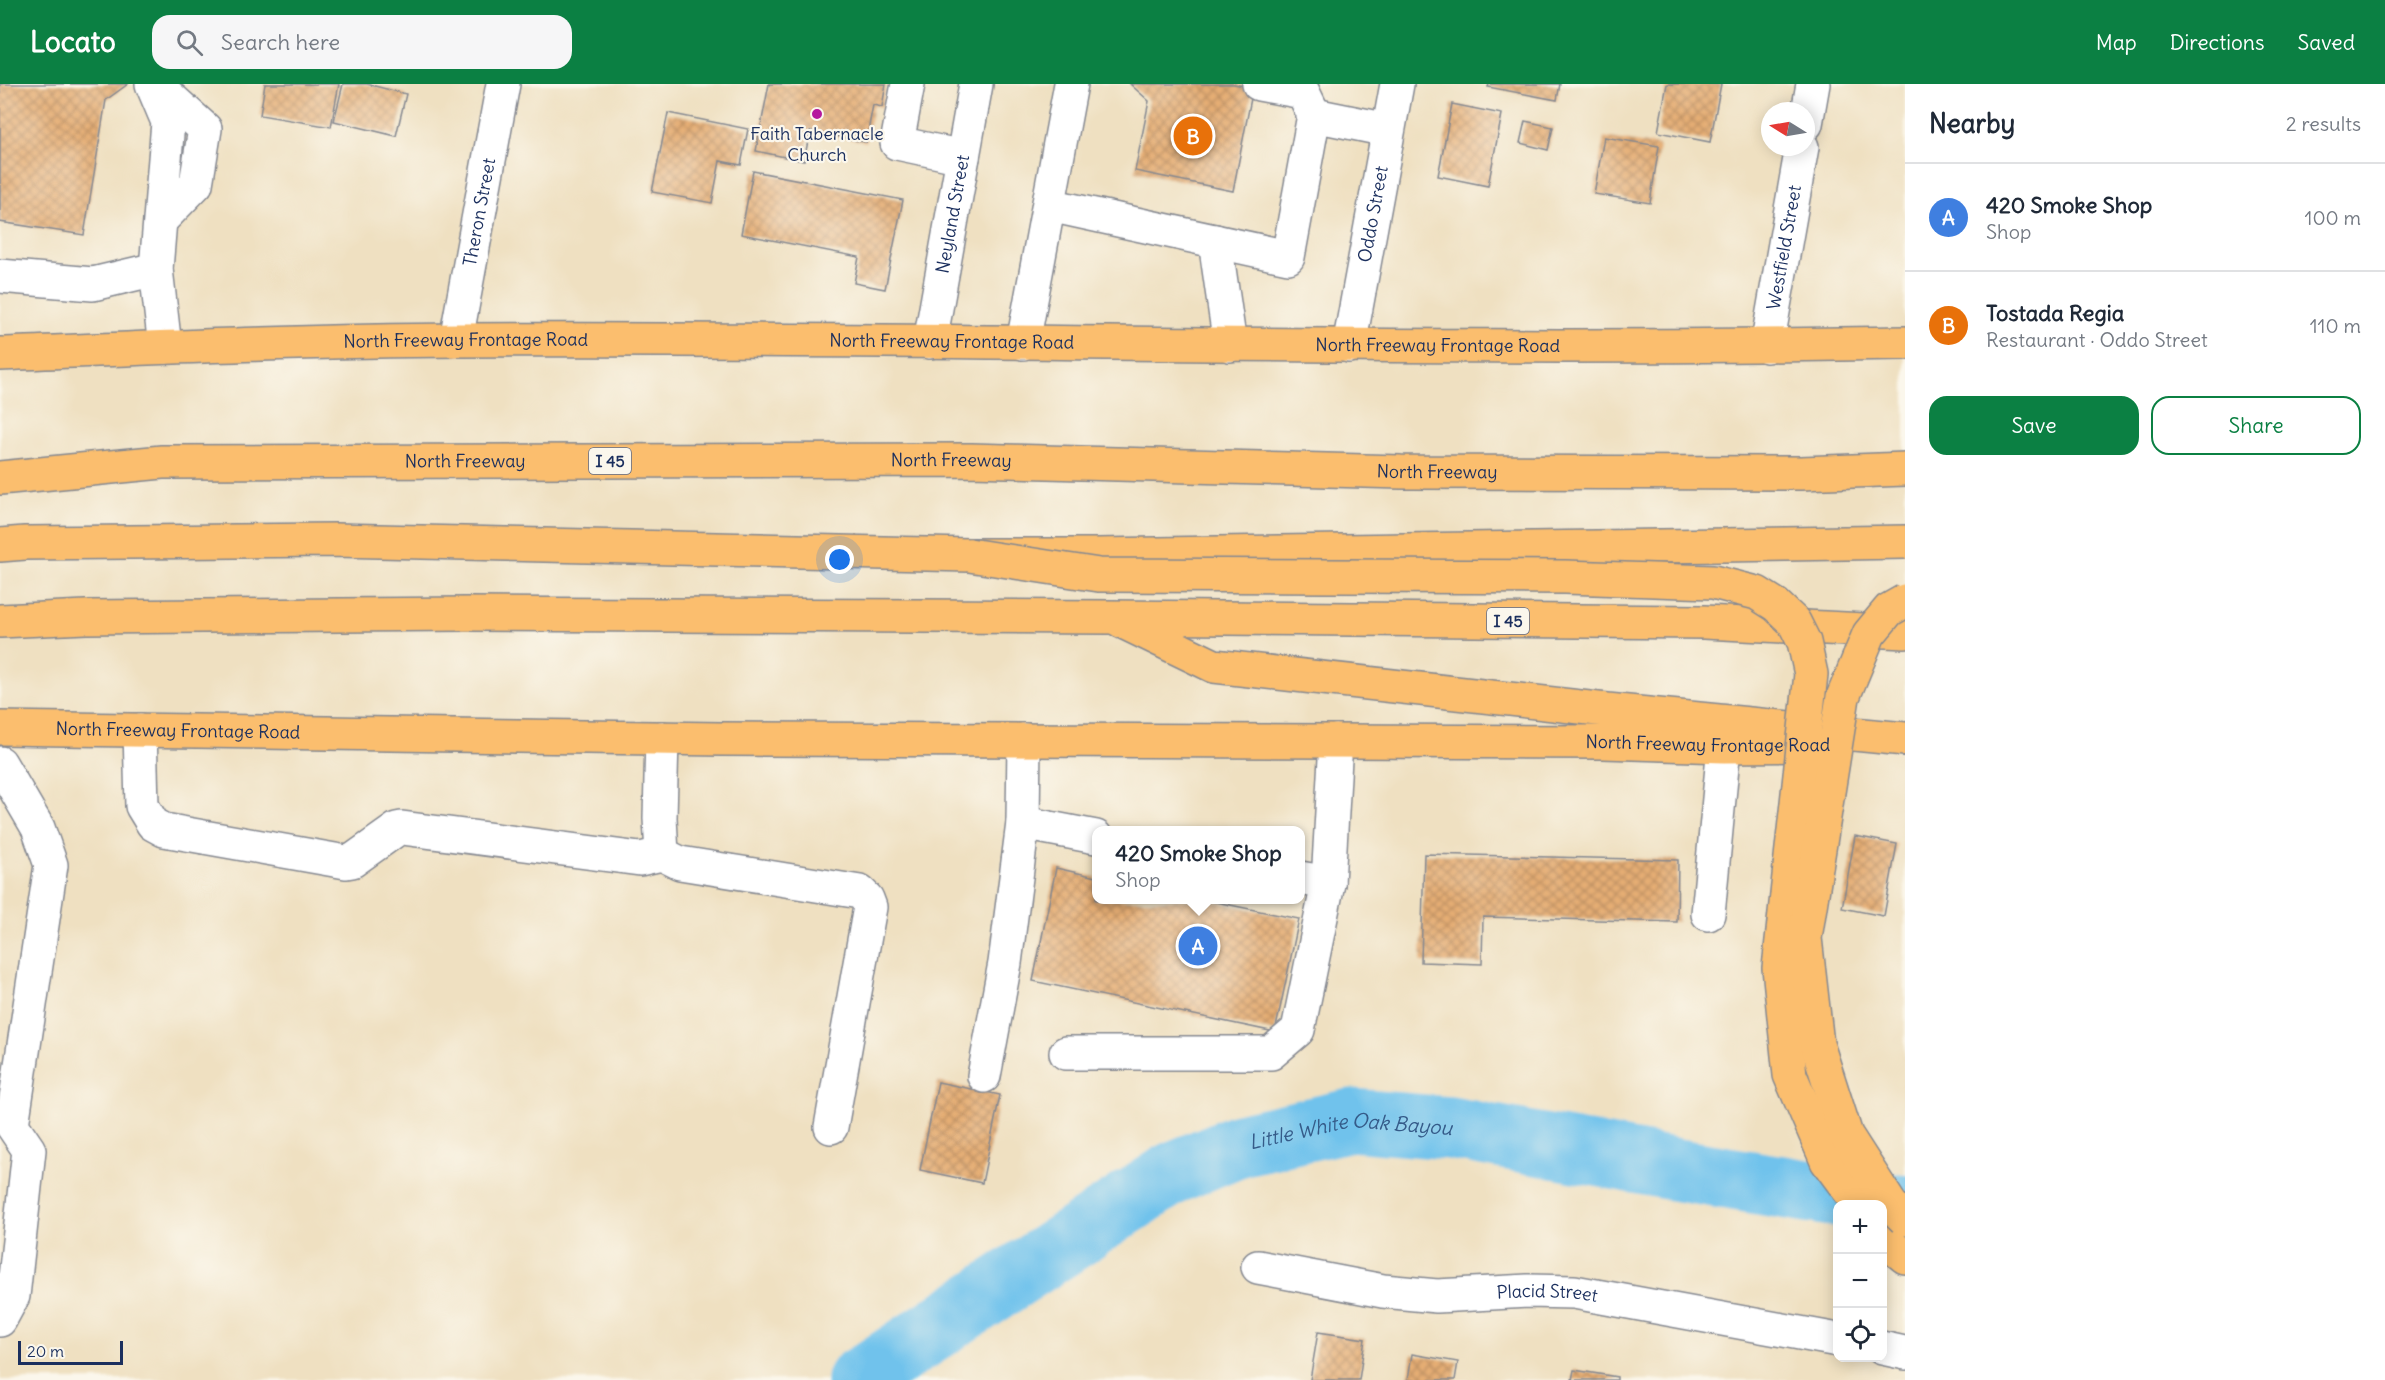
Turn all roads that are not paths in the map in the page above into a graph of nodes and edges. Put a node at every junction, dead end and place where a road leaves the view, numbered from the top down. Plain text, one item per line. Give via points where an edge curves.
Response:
1 (153, 84) edge
2 (503, 84) edge
3 (908, 84) edge
4 (976, 84) edge
5 (1071, 84) edge
6 (1259, 84) edge
7 (1397, 84) edge
8 (1813, 84) edge
9 (1810, 102) edge
10 (1314, 115) junction
11 (1388, 130) junction
12 (1800, 156) edge
13 (963, 157) junction
14 (1049, 205) junction
15 (1215, 241) junction
16 (156, 269) junction
17 (0, 276) edge
18 (456, 340) junction
19 (930, 342) junction
20 (1023, 343) junction
21 (1905, 343) edge
22 (1230, 345) junction
23 (1349, 346) junction
24 (1767, 346) junction
25 (165, 347) junction
26 (0, 354) edge
27 (1905, 469) edge
28 (0, 478) edge
29 (1905, 542) edge
30 (0, 545) edge
31 (969, 555) junction
32 (1905, 601) edge
33 (1111, 617) junction
34 (0, 621) edge
35 (1905, 632) edge
36 (0, 728) edge
37 (140, 730) junction
38 (662, 738) junction
39 (1905, 739) edge
40 (1024, 740) junction
41 (1336, 741) junction
42 (1905, 745) edge
43 (1724, 746) junction
44 (0, 763) edge
45 (1023, 823) junction
46 (1092, 836) edge
47 (662, 854) junction
48 (1314, 880) edge
49 (1707, 914) dead end
50 (1066, 1053) dead end
51 (984, 1076) dead end
52 (831, 1127) dead end
53 (1856, 1200) edge
54 (1905, 1220) edge
55 (1887, 1242) edge
56 (1905, 1257) edge
57 (1258, 1267) dead end
58 (0, 1320) edge
59 (1833, 1339) edge
60 (1887, 1349) edge
61 (1905, 1353) edge

1 - 16 street via 168,122
2 - 18 street, Theron Street
3 - 13 street via 897,143
4 - 13 street, Neyland Street
5 - 14 street
6 - 10 street via 1303,92
7 - 11 street, Oddo Street
8 - 9 street
10 - 11 street
10 - 15 street via 1288,257
11 - 23 street, Oddo Street
12 - 24 street, Westfield Street
13 - 19 street, Neyland Street
14 - 15 street
14 - 20 street
15 - 22 street
16 - 17 street via 93,284
16 - 25 street
18 - 19 main road, North Freeway Frontage Road
18 - 25 main road, North Freeway Frontage Road
19 - 20 main road, North Freeway Frontage Road
20 - 22 main road, North Freeway Frontage Road
21 - 24 main road, North Freeway Frontage Road
22 - 23 main road, North Freeway Frontage Road
23 - 24 main road, North Freeway Frontage Road
25 - 26 main road, North Freeway Frontage Road
27 - 28 main road, North Freeway / I 45 via 1801,473 1401,472 971,460 162,462
29 - 31 main road, bridge
30 - 31 main road via 336,540
31 - 53 main road, bridge via 1099,575 1565,577 1713,582 1757,593 1776,605 1794,621 1804,642 1811,674 1779,968 1790,1076 1827,1161
32 - 54 main road, bridge via 1889,610 1869,634 1843,697 1805,938 1817,1044 1846,1135
33 - 34 main road, I 45 via 467,614
33 - 35 main road, I 45 via 1704,622
33 - 39 main road via 1214,666
36 - 37 main road, North Freeway Frontage Road
37 - 38 main road, North Freeway Frontage Road
37 - 47 street via 142,806 153,824 164,830 346,862 402,828 640,859
38 - 40 main road, North Freeway Frontage Road
38 - 47 street
40 - 41 main road, North Freeway Frontage Road
40 - 45 street
41 - 43 main road, North Freeway Frontage Road
41 - 48 street
42 - 43 main road, North Freeway Frontage Road
43 - 49 street
44 - 58 street via 38,828 51,865 12,1125 29,1150 13,1296
45 - 46 street
45 - 51 street via 1005,963
47 - 52 street via 680,863 860,892 867,899 870,907
48 - 50 street via 1298,1030 1271,1053
55 - 56 main road
57 - 59 street, Placid Street via 1383,1291 1437,1296 1574,1292
60 - 61 street

